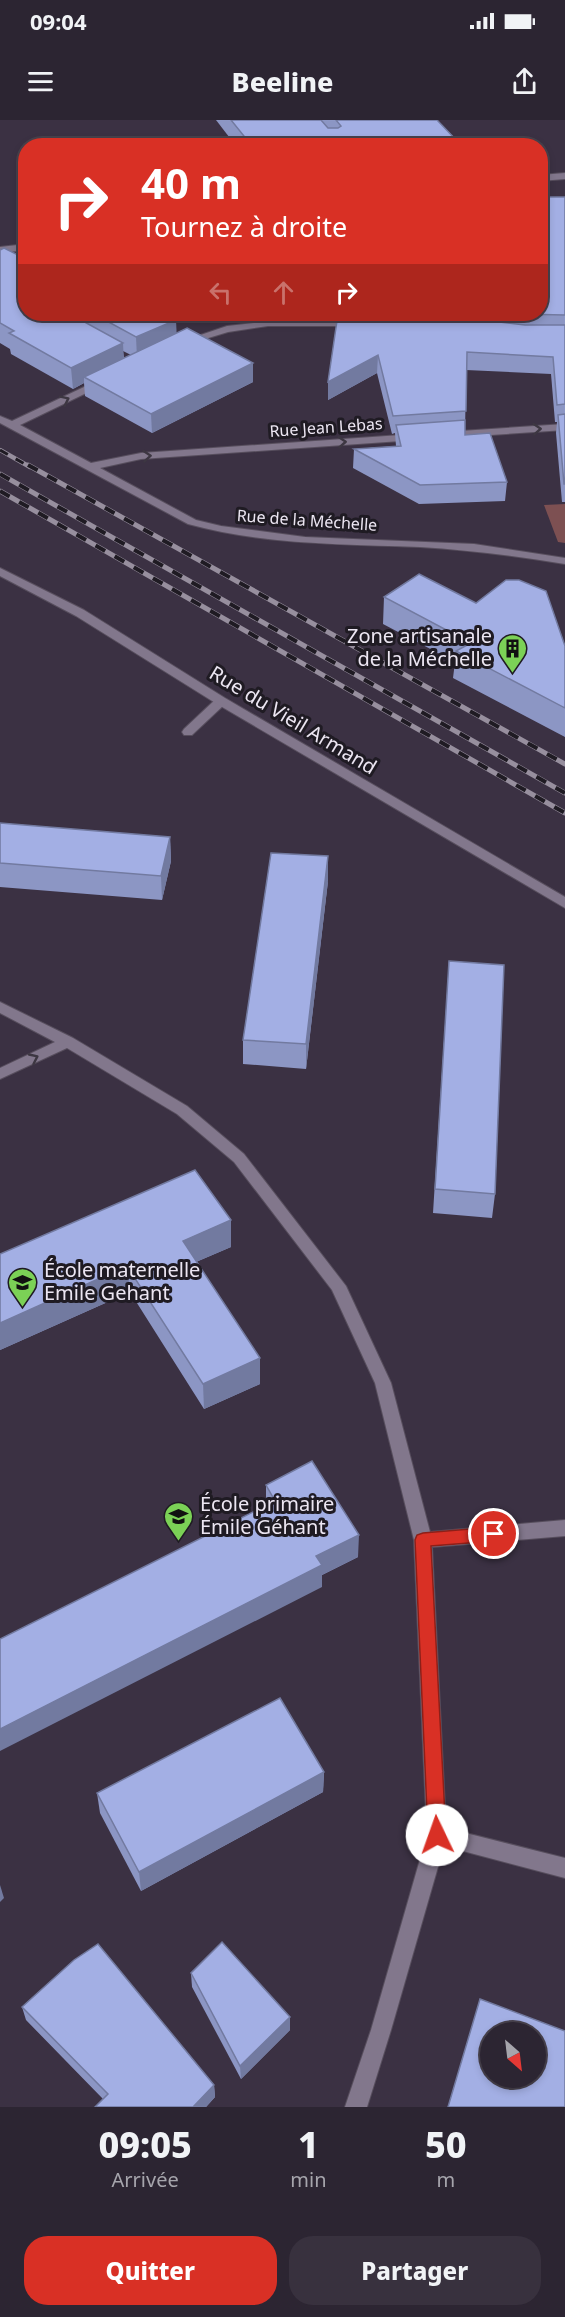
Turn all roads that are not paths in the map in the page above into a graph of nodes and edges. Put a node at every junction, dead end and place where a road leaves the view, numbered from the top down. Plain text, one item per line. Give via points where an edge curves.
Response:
1 (565, 176) edge
2 (548, 177) edge
3 (18, 248) edge
4 (0, 250) edge
5 (283, 321) edge
6 (348, 321) edge
7 (371, 324) edge
8 (175, 346) edge
9 (112, 377) edge
10 (0, 418) edge
11 (12, 425) junction
12 (565, 427) edge
13 (90, 466) junction
14 (565, 561) edge
15 (0, 571) edge
16 (14, 579) junction
17 (0, 587) edge
18 (221, 701) junction
19 (188, 732) dead end
20 (565, 903) edge
21 (0, 1007) edge
22 (68, 1042) junction
23 (0, 1074) edge
24 (565, 1528) edge
25 (423, 1540) junction
26 (437, 1835) junction
27 (565, 1868) edge
28 (356, 2107) edge

1 - 2 street
3 - 4 street
5 - 8 street via 212,332
6 - 7 street
11 -> 9 street
10 - 11 street, Rue de la Méchelle
11 - 13 street, Rue de la Méchelle
13 -> 12 street, Rue Jean Lebas via 141,456
13 - 14 street, Rue de la Méchelle via 192,522 217,530 295,539 423,544
15 - 16 street, Rue du Vieil Armand
16 - 17 street
16 - 18 street, Rue du Vieil Armand via 80,613
18 - 19 street
18 - 20 street, Rue du Vieil Armand
21 - 22 street
23 -> 22 street
22 - 25 street via 182,1110 239,1158 338,1286 383,1383
24 - 25 street
25 - 26 street
26 - 27 street
26 - 28 street

